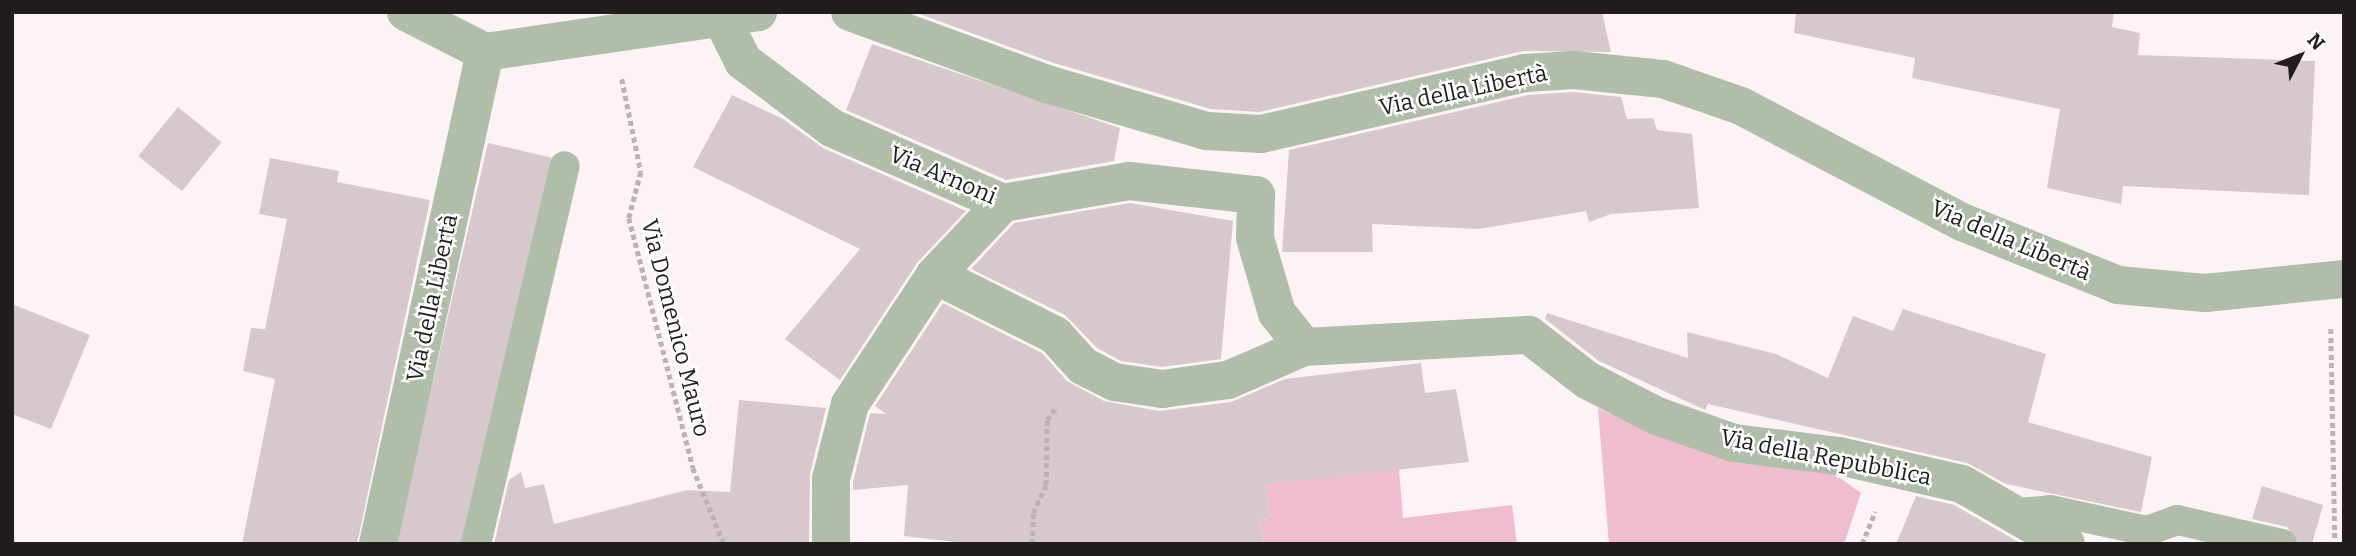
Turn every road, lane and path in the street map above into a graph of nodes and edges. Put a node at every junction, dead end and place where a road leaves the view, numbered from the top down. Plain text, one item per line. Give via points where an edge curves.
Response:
1 (406, 12) edge
2 (850, 12) edge
3 (740, 16) edge
4 (485, 52) junction
5 (631, 117) dead end
6 (565, 166) dead end
7 (1003, 203) junction
8 (935, 275) junction
9 (2344, 279) edge
10 (2337, 326) dead end
11 (1304, 347) junction
12 (1083, 366) junction
13 (2018, 513) junction
14 (378, 544) edge
15 (476, 544) edge
16 (724, 544) edge
17 (831, 544) edge
18 (1032, 544) edge
19 (2066, 544) edge
20 (2282, 544) edge
21 (2335, 544) edge

1 - 4 street
2 - 9 street, Via della Libertà via 1047,84 1207,131 1261,134 1525,73 1650,76 1741,106 1962,222 2118,285 2205,293
3 - 4 street
3 - 7 street, Via Arnoni via 743,61 832,128
4 - 14 street, Via della Libertà
5 - 16 path, Via Domenico Mauro via 641,172 629,218 694,468
6 - 15 lane
7 - 8 street
7 - 11 street, Via Arnoni via 1129,181 1256,195 1255,237 1277,313
8 - 12 street, Via della Repubblica via 1055,335
8 - 17 street via 850,404 831,479
10 - 21 path via 2329,330
11 - 12 street, Via della Repubblica via 1228,380 1162,389 1114,382
11 - 13 street, Via della Repubblica via 1529,335 1587,380 1657,416 1734,443 1839,456 1962,484
12 - 18 path via 1048,420 1046,485 1033,513
13 - 19 street, Via della Repubblica
13 - 20 lane via 2050,510 2147,531 2177,520

